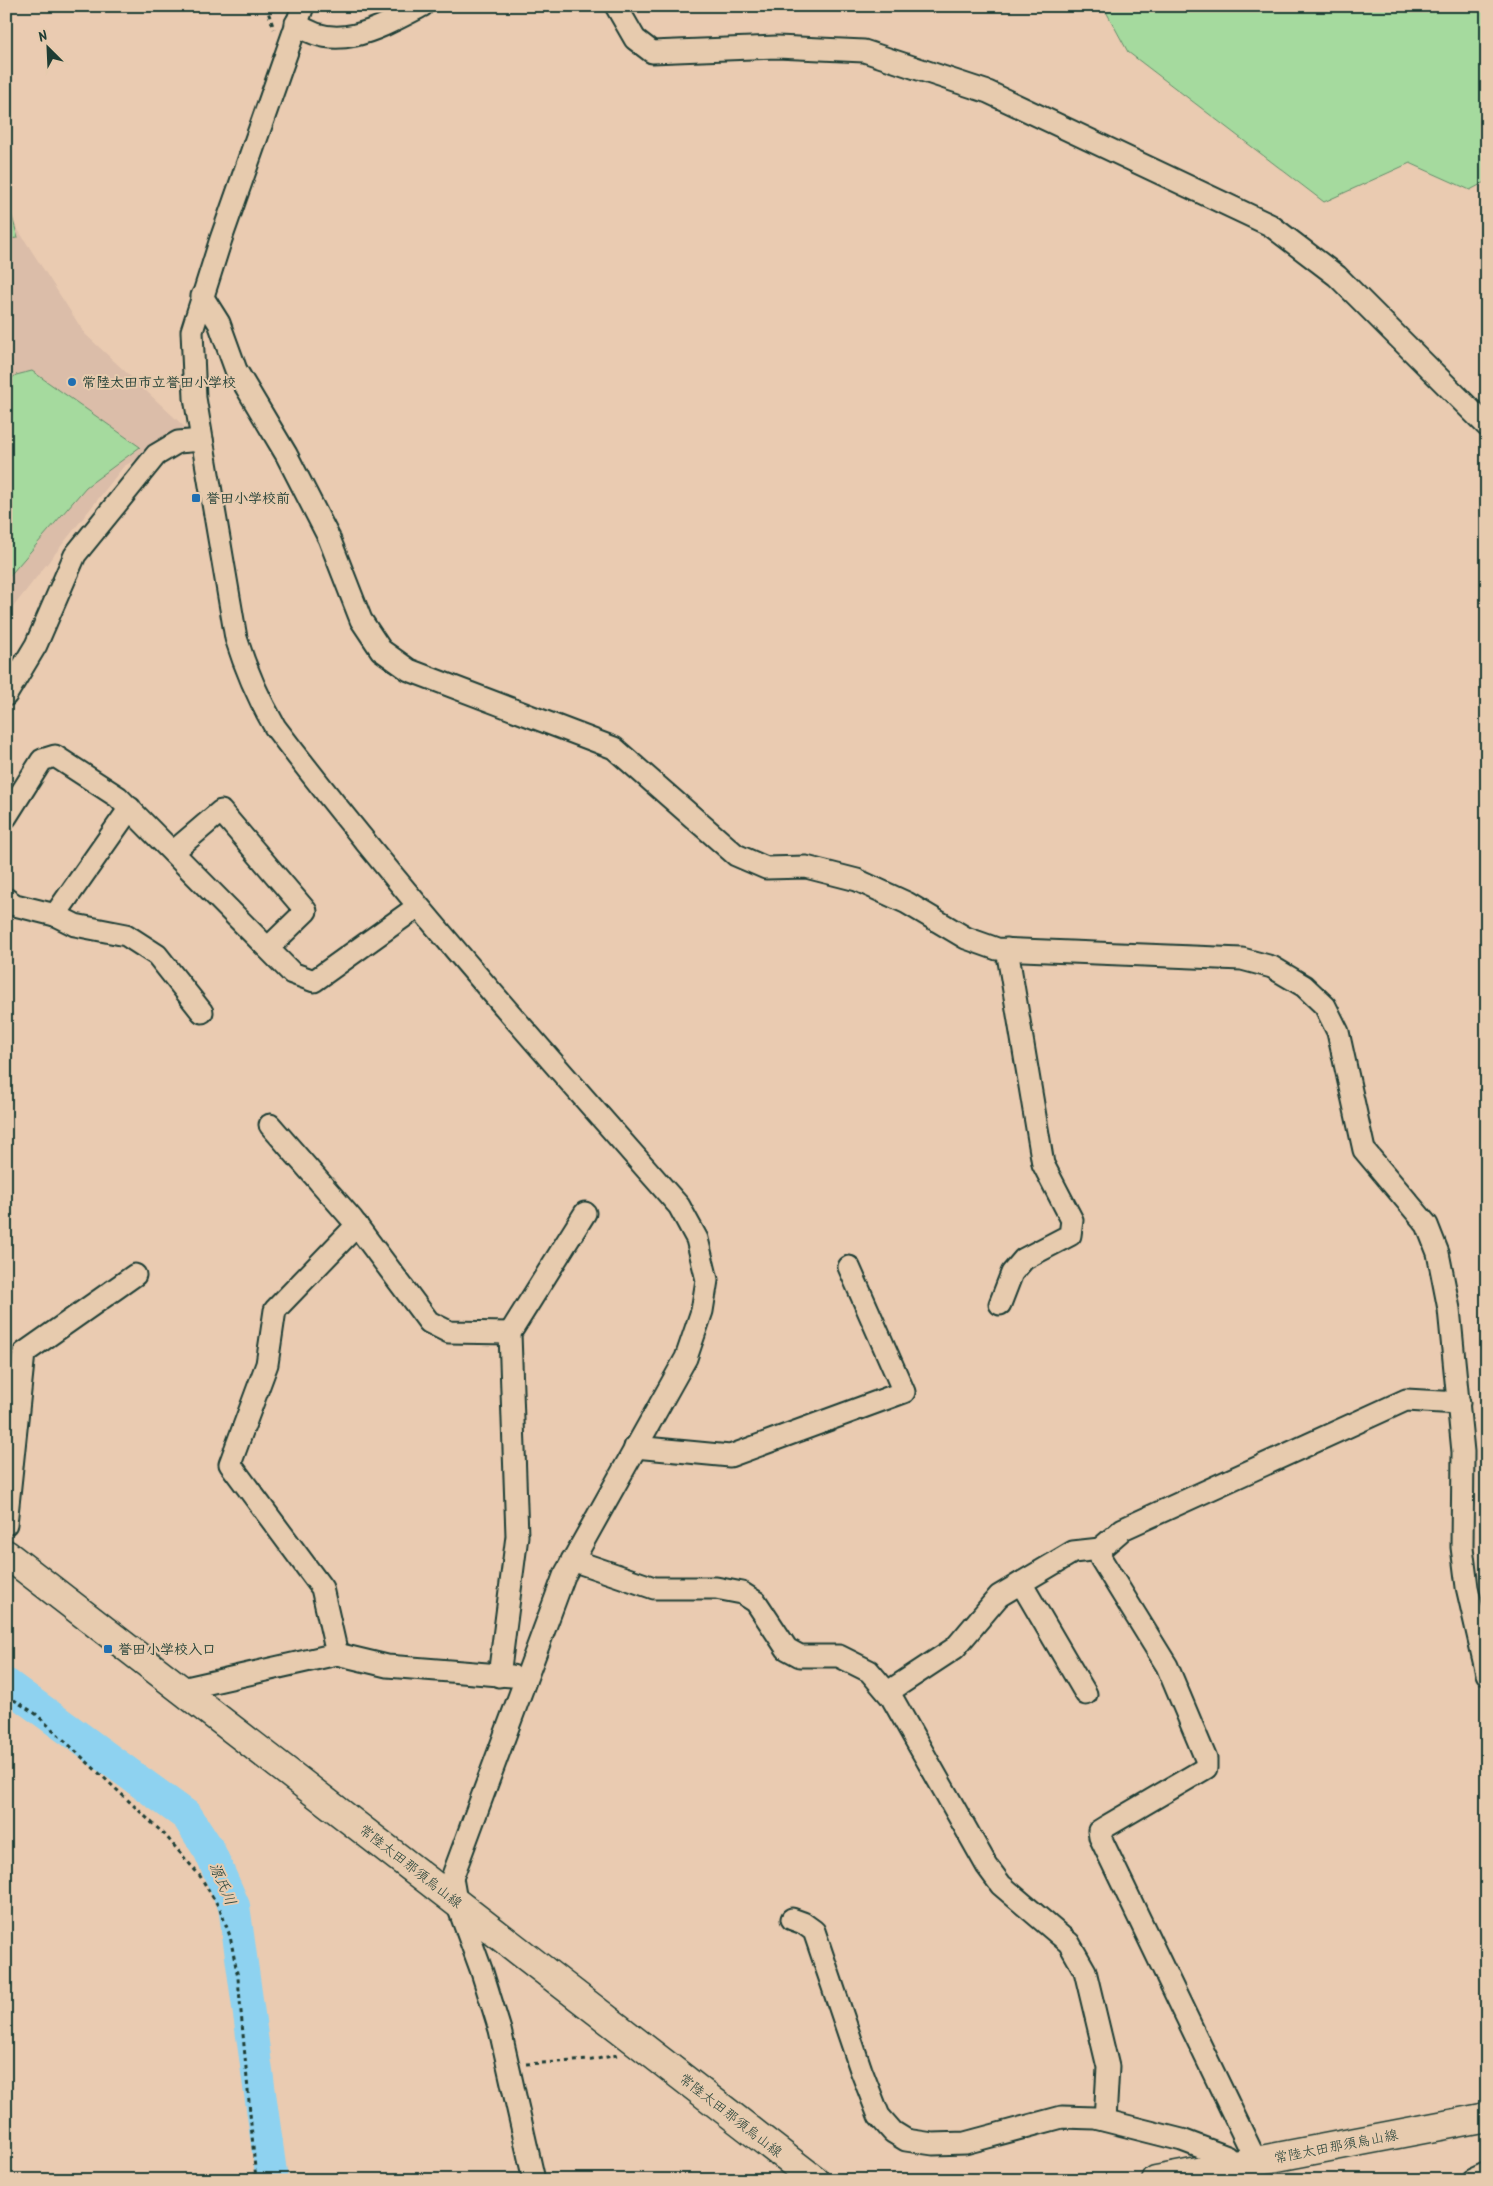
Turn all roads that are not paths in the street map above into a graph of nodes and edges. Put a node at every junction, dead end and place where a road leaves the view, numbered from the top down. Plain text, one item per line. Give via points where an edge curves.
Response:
1 (422, 6) edge
2 (616, 6) edge
3 (299, 15) edge
4 (202, 296) junction
5 (1487, 426) edge
6 (202, 440) junction
7 (6, 695) edge
8 (130, 808) junction
9 (6, 817) edge
10 (173, 852) junction
11 (6, 899) edge
12 (417, 907) junction
13 (55, 915) junction
14 (268, 948) junction
15 (1007, 949) junction
16 (202, 1012) dead end
17 (270, 1125) dead end
18 (585, 1213) dead end
19 (357, 1225) junction
20 (849, 1267) dead end
21 (135, 1275) dead end
22 (1000, 1304) dead end
23 (510, 1333) junction
24 (1459, 1403) junction
25 (635, 1447) junction
26 (6, 1524) edge
27 (1100, 1549) junction
28 (6, 1554) edge
29 (572, 1560) junction
30 (1021, 1583) junction
31 (337, 1654) junction
32 (527, 1673) junction
33 (1487, 1674) edge
34 (499, 1676) junction
35 (182, 1689) junction
36 (888, 1692) junction
37 (1086, 1694) dead end
38 (456, 1901) junction
39 (792, 1919) dead end
40 (1487, 2117) edge
41 (1105, 2120) junction
42 (1246, 2169) edge
43 (1487, 2173) edge
44 (534, 2180) edge
45 (815, 2180) edge
46 (1156, 2180) edge
47 (1472, 2180) edge

1 - 3 street via 374,30 345,38 310,34
2 - 5 street via 635,39 652,52 777,47 864,51 988,92 1261,221 1337,276
3 - 4 street
4 - 6 street via 192,331 192,355
4 - 15 street via 219,323 236,370 286,454 329,538 361,620 381,650 409,670 614,748 736,855 766,868 806,867 857,880 907,903 966,938
6 - 7 street via 178,442 156,455 75,554 36,646
6 - 12 street via 236,638 259,699 293,751
8 - 9 street via 55,756 42,760
8 - 10 street
8 - 13 street
10 - 14 street
10 - 14 street via 222,811 306,910
11 - 13 street via 15,906
12 - 14 street via 314,981 292,973
12 - 25 street via 679,1206 697,1239 708,1280 702,1311 686,1358
13 - 16 street via 75,925 126,935 157,955
15 - 22 street via 1043,1164 1072,1220 1070,1235 1024,1259 1012,1274
15 - 24 street via 1242,959 1272,967 1304,986 1325,1006 1338,1032 1364,1150 1426,1225 1438,1253 1449,1309
17 - 19 street
18 - 23 street
19 - 23 street via 428,1322 449,1332
19 - 31 street via 275,1310 267,1364 230,1464 322,1588
20 - 25 street via 904,1392 730,1456
21 - 26 street via 24,1353
23 - 34 street via 517,1536
24 - 27 street via 1406,1400 1123,1529
24 - 33 street via 1464,1563
25 - 29 street
27 - 30 street via 1073,1552
27 - 42 street via 1100,1559 1167,1666 1206,1759 1206,1768 1100,1831 1100,1837
28 - 35 main road, 常陸太田那須烏山線
29 - 32 street
29 - 36 street via 654,1588 716,1588 742,1593 756,1602 787,1649 800,1656 839,1656 869,1671
30 - 36 street via 999,1596 956,1648
30 - 37 street
31 - 34 street via 387,1666
31 - 35 street
32 - 34 street
32 - 38 street via 455,1866 452,1878
35 - 38 main road, 常陸太田那須烏山線
36 - 41 street via 987,1866 1001,1885 1069,1944 1085,1971 1108,2067
38 - 44 street via 500,2030
38 - 45 main road, 常陸太田那須烏山線
39 - 41 street via 814,1931 879,2116 893,2132 906,2140 924,2143 965,2144 1062,2118
40 - 42 main road, 常陸太田那須烏山線
41 - 42 street via 1182,2140 1227,2157
42 - 46 main road, 常陸太田那須烏山線
43 - 47 street

